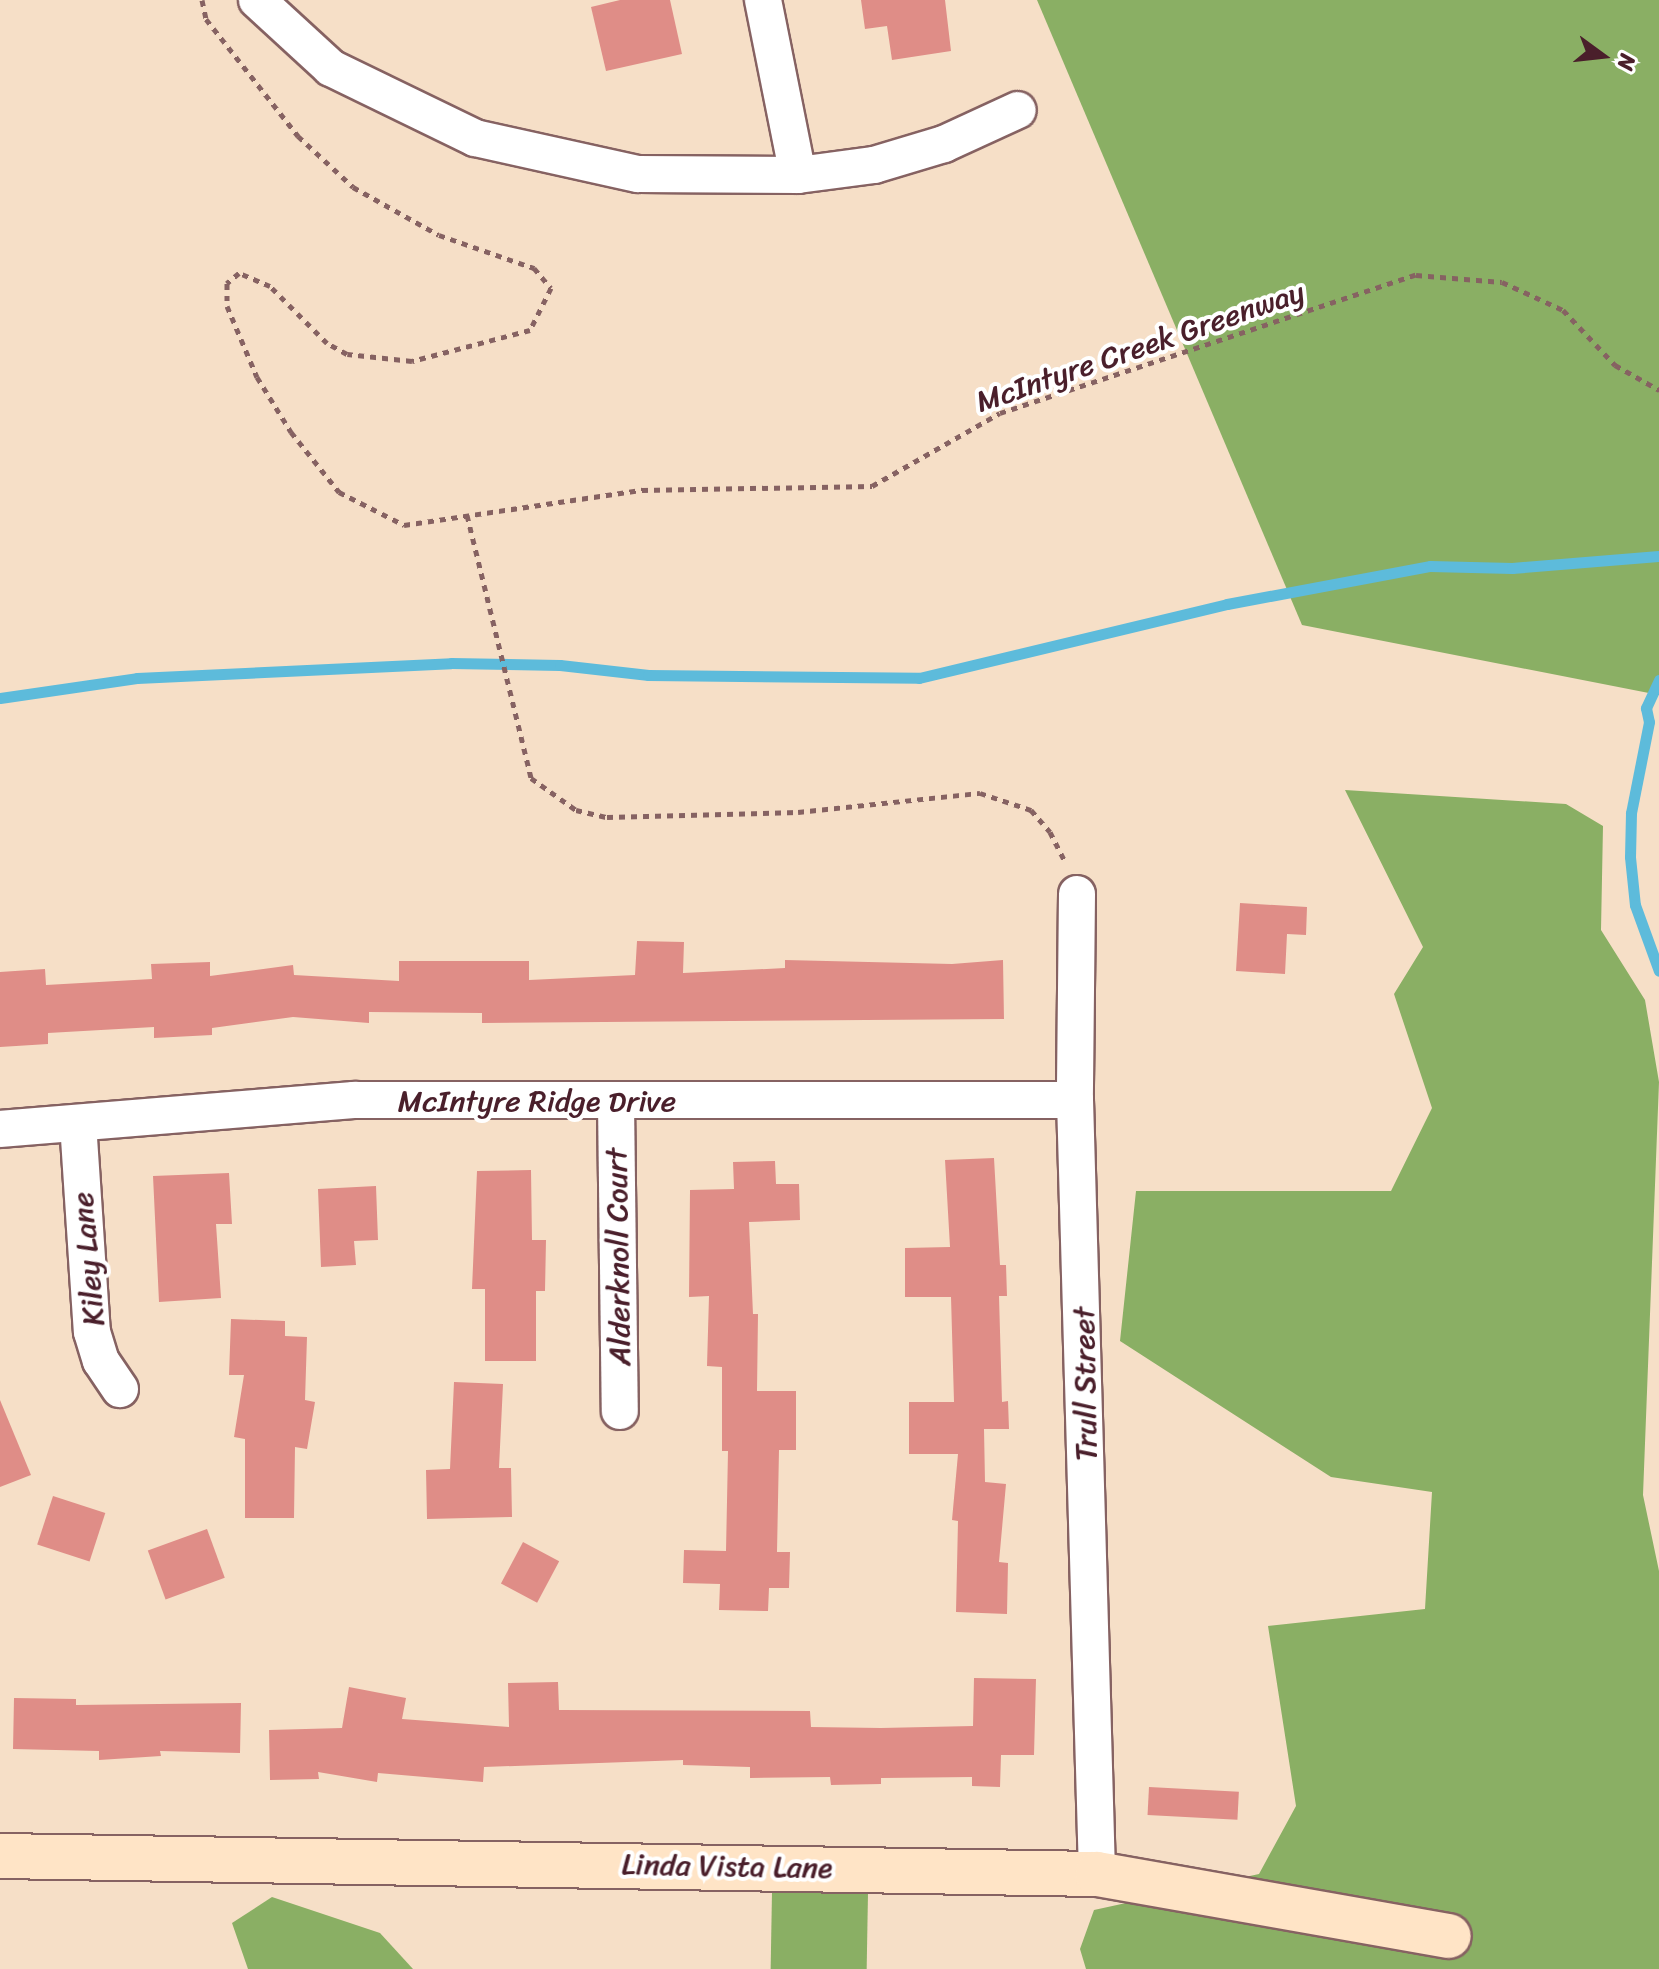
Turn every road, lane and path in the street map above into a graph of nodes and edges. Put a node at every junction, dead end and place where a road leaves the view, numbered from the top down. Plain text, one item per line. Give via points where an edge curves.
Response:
1 (202, 0) edge
2 (257, 0) edge
3 (763, 0) edge
4 (1018, 110) dead end
5 (798, 175) junction
6 (1659, 390) edge
7 (467, 515) junction
8 (1077, 894) joint
9 (1075, 1100) junction
10 (616, 1102) junction
11 (78, 1123) junction
12 (0, 1129) edge
13 (120, 1389) dead end
14 (620, 1411) dead end
15 (0, 1856) edge
16 (1097, 1874) junction
17 (1449, 1936) dead end

1 - 7 path, McIntyre Creek Greenway via 206,19 298,136 353,187 439,235 534,268 551,288 530,330 412,361 347,354 327,343 270,286 239,273 227,283 227,306 257,377 291,432 339,492 404,525
2 - 5 street via 331,68 475,138 638,174
3 - 5 street
4 - 5 street via 944,144 888,161
6 - 7 path, McIntyre Creek Greenway via 1615,365 1563,310 1502,282 1416,275 1000,413 872,486 642,490
7 - 8 path via 531,778 576,810 607,817 798,812 980,793 1031,810 1050,832
8 - 9 street, Trull Street
9 - 10 street, McIntyre Ridge Drive
9 - 16 street, Trull Street
10 - 11 street, McIntyre Ridge Drive via 354,1100
10 - 14 street, Alderknoll Court
11 - 12 street, McIntyre Ridge Drive
11 - 13 street, Kiley Lane via 92,1332 101,1361
15 - 16 street, Linda Vista Lane
16 - 17 street, Linda Vista Lane

